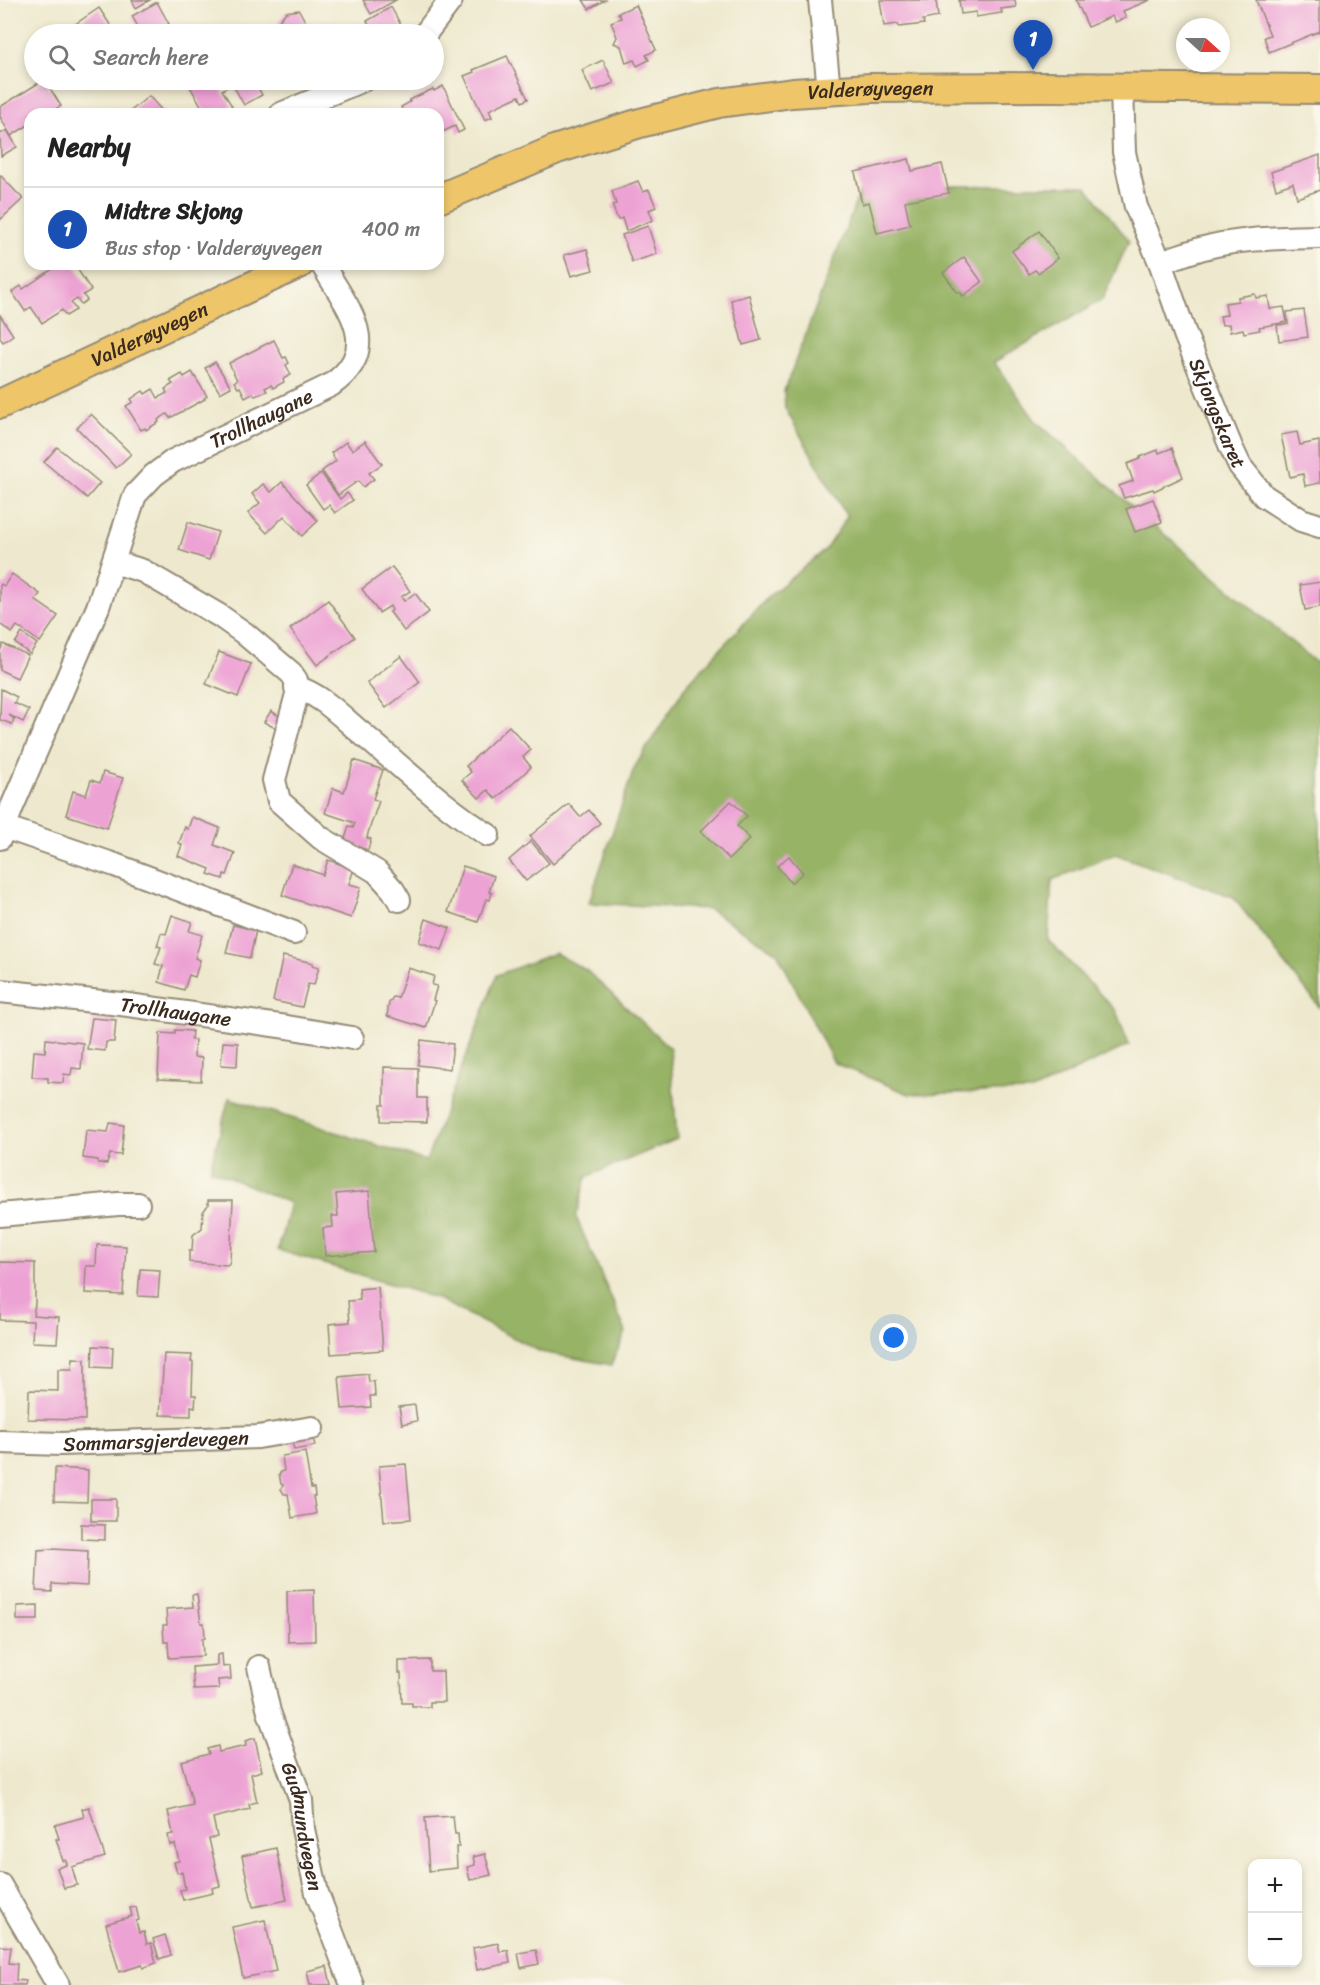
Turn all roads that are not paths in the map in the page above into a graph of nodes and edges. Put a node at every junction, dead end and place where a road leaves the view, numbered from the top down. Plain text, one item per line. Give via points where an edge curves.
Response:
1 (451, 0) edge
2 (820, 0) edge
3 (433, 24) edge
4 (1122, 88) junction
5 (1320, 89) edge
6 (339, 90) edge
7 (829, 90) junction
8 (295, 108) edge
9 (444, 196) edge
10 (1320, 237) edge
11 (1160, 262) junction
12 (286, 270) edge
13 (325, 270) edge
14 (0, 404) edge
15 (1320, 526) edge
16 (114, 562) junction
17 (296, 687) junction
18 (2, 833) edge
19 (488, 836) dead end
20 (399, 900) dead end
21 (294, 933) dead end
22 (0, 990) edge
23 (352, 1038) dead end
24 (138, 1204) dead end
25 (0, 1215) edge
26 (312, 1428) dead end
27 (0, 1442) edge
28 (259, 1667) dead end
29 (0, 1885) edge
30 (58, 1985) edge
31 (352, 1985) edge

1 - 3 street
2 - 7 street
4 - 5 main road, Valderøyvegen
4 - 7 main road, Valderøyvegen
4 - 11 street, Skjongskaret via 1129,178 1136,207
6 - 8 street
7 - 9 main road, Valderøyvegen via 719,103 640,123 557,149
10 - 11 street via 1225,244
11 - 15 street, Skjongskaret via 1185,334 1240,466 1264,496 1300,520
12 - 14 main road, Valderøyvegen
13 - 16 street, Trollhaugane via 358,330 359,343 352,367 331,385 193,450 154,475 135,495
16 - 17 street via 152,575 244,633 291,673
16 - 18 street, Trollhaugane
17 - 19 street via 330,707
17 - 20 street via 274,780 276,795 285,808 321,838 377,872
18 - 21 street, Trollhaugane via 116,866
22 - 23 street, Trollhaugane
24 - 25 street
26 - 27 street, Sommarsgjerdevegen via 258,1437 61,1444
28 - 31 street, Gudmundvegen via 269,1712 301,1800 317,1893
29 - 30 street

